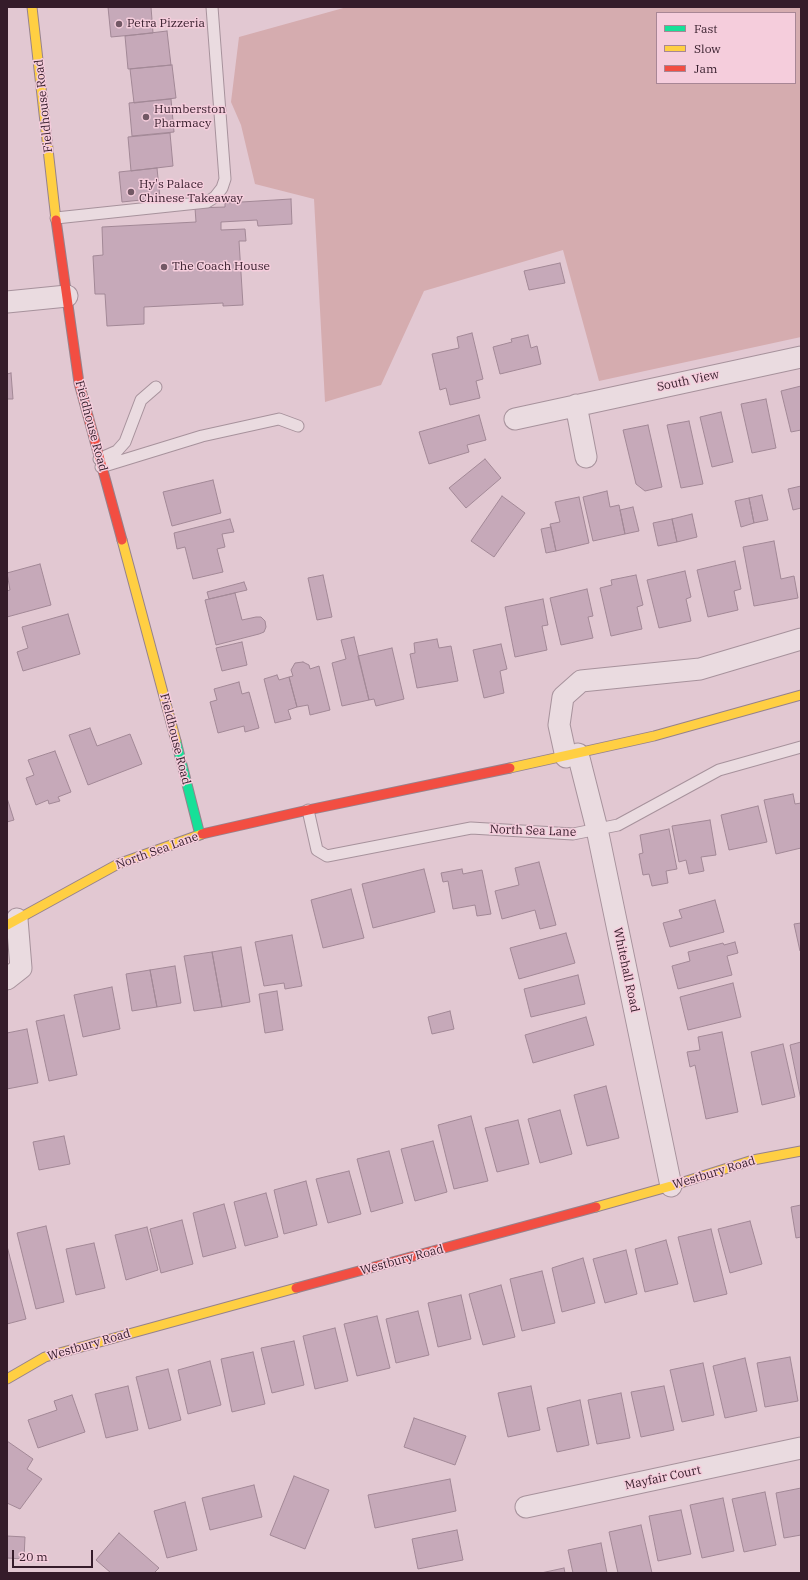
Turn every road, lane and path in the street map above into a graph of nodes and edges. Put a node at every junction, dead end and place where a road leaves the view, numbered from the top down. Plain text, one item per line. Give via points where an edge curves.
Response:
1 (32, 7) edge
2 (212, 7) edge
3 (56, 218) junction
4 (67, 296) junction
5 (7, 302) edge
6 (801, 357) edge
7 (156, 387) dead end
8 (576, 405) junction
9 (515, 418) dead end
10 (298, 426) dead end
11 (586, 456) dead end
12 (100, 463) junction
13 (801, 639) edge
14 (801, 695) edge
15 (801, 747) edge
16 (572, 755) junction
17 (308, 810) junction
18 (597, 829) junction
19 (200, 835) junction
20 (12, 922) edge
21 (7, 979) edge
22 (801, 1151) edge
23 (671, 1186) junction
24 (7, 1379) edge
25 (801, 1448) edge
26 (526, 1507) dead end

1 - 3 street, Fieldhouse Road
2 - 3 lane via 225,179 222,188 207,202
3 - 4 street, Fieldhouse Road
4 - 5 street
4 - 12 street, Fieldhouse Road via 78,383
6 - 8 street, South View
7 - 12 lane via 141,400 125,442
8 - 9 street, South View
8 - 11 street
10 - 12 lane via 279,419
12 - 19 street, Fieldhouse Road
13 - 16 street via 700,669 581,681 563,697 559,725
14 - 16 street, North Sea Lane via 654,736
15 - 18 lane, North Sea Lane via 720,770 618,825
16 - 17 street, North Sea Lane
16 - 18 street, Whitehall Road
17 - 18 lane, North Sea Lane via 318,850 327,856 471,828 573,834
17 - 19 street, North Sea Lane
18 - 23 street, Whitehall Road
19 - 20 street, North Sea Lane via 118,864
20 - 21 street, North Sea Lane via 21,968
22 - 23 street, Westbury Road via 753,1160
23 - 24 street, Westbury Road via 45,1357
25 - 26 street, Mayfair Court

